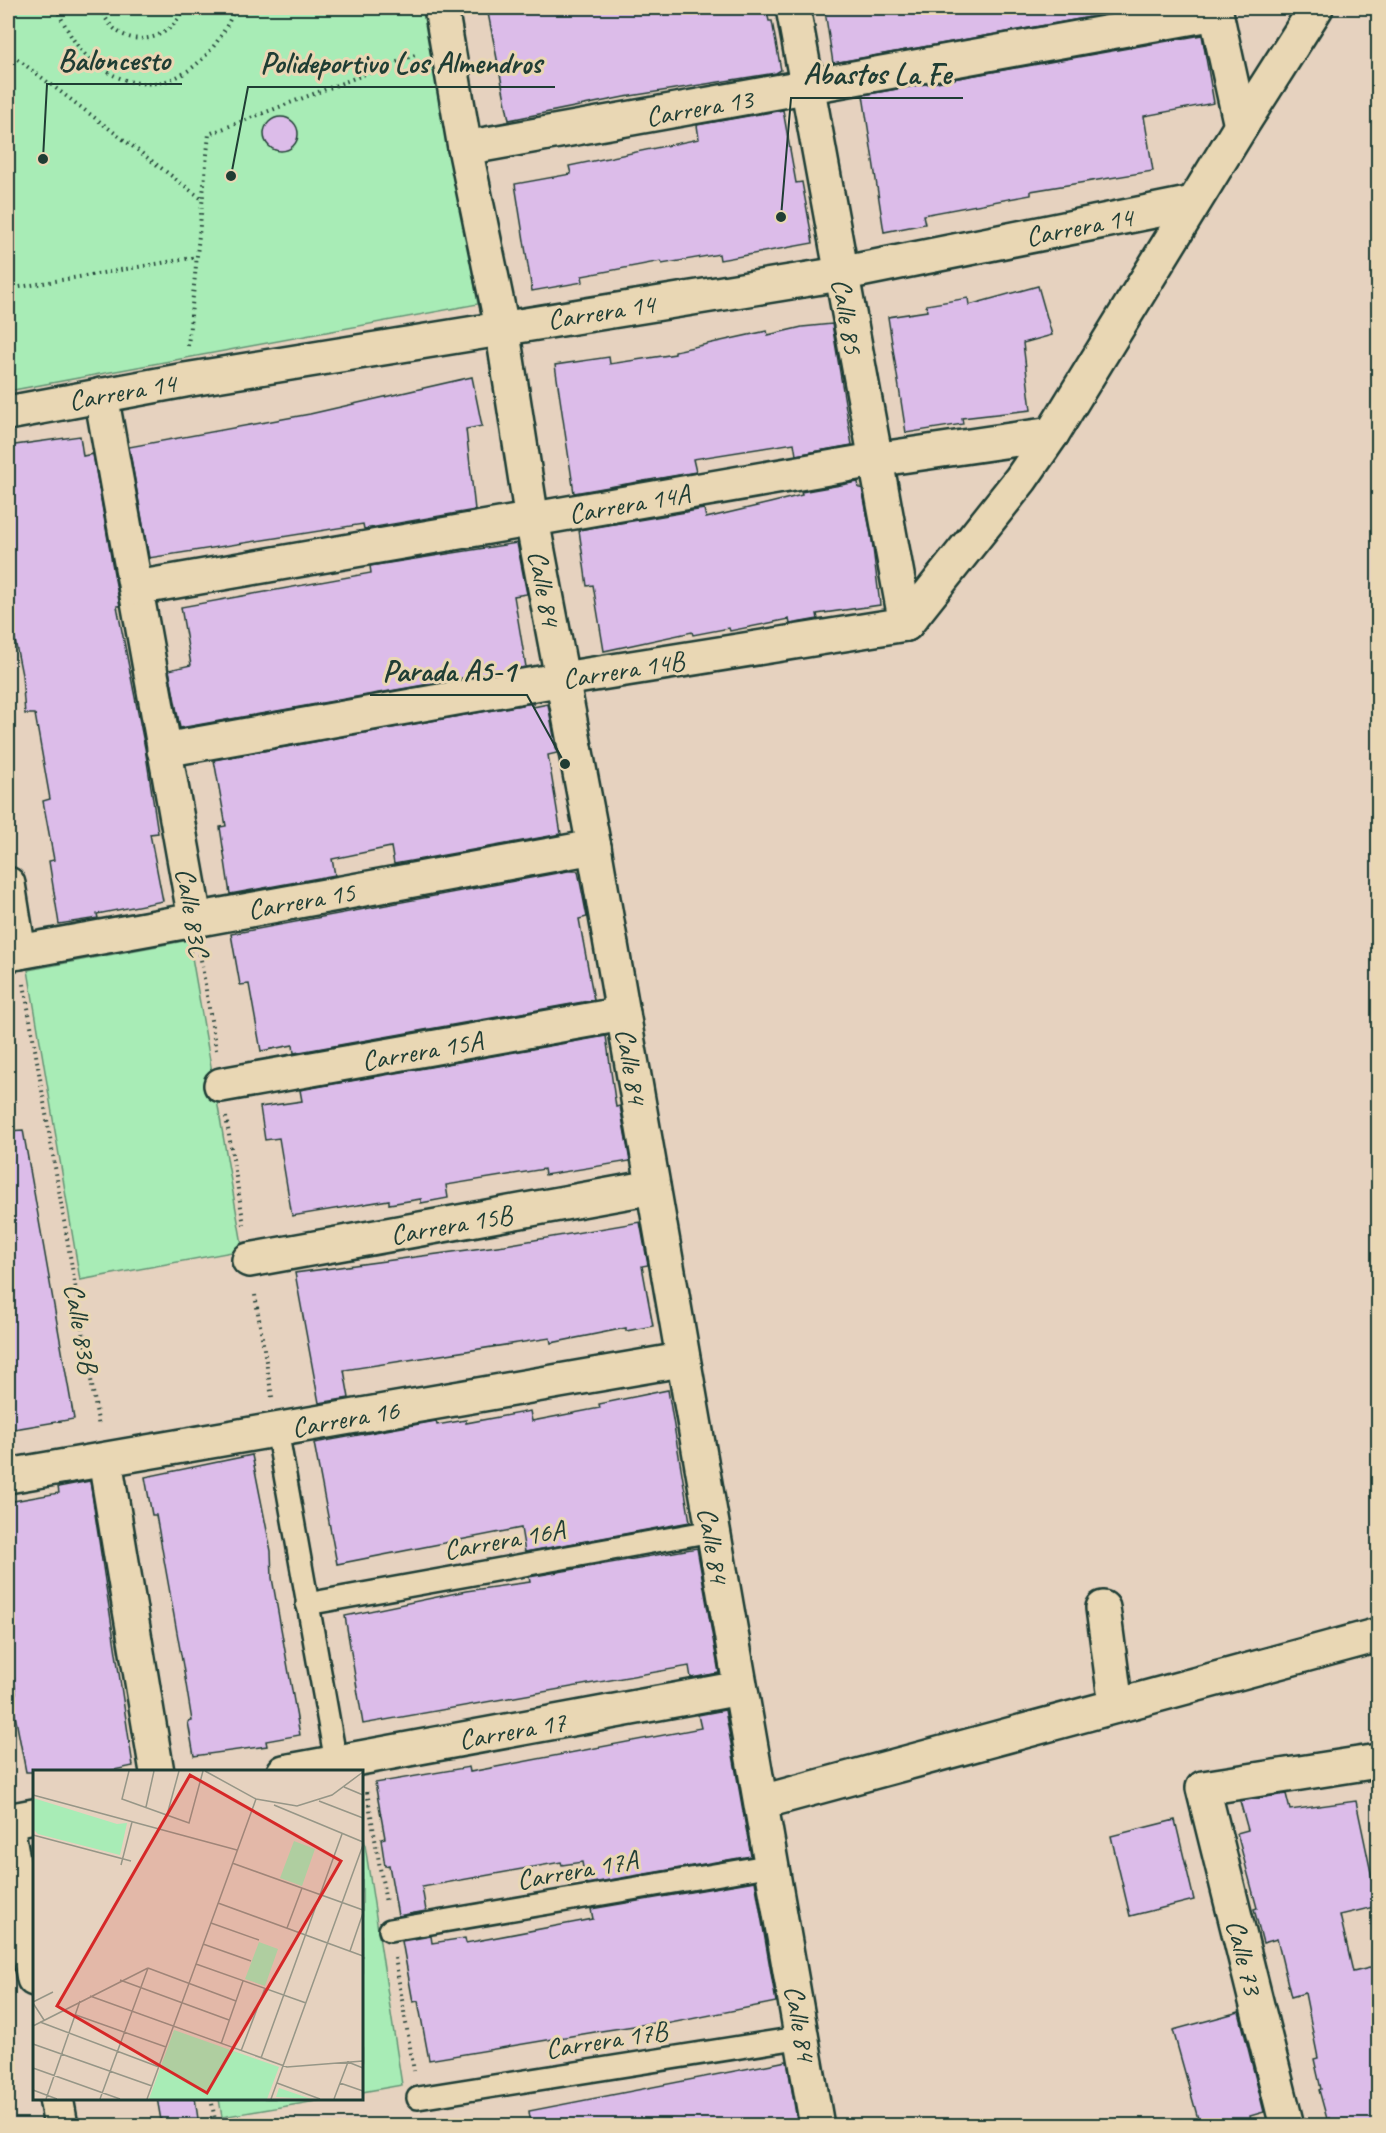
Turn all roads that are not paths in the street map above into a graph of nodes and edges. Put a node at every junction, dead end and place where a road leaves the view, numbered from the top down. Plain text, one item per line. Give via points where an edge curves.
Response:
1 (441, 8) edge
2 (793, 8) edge
3 (1316, 8) edge
4 (1216, 10) edge
5 (806, 88) junction
6 (1240, 126) junction
7 (465, 148) junction
8 (1193, 203) junction
9 (840, 274) junction
10 (502, 327) junction
11 (100, 395) junction
12 (8, 413) edge
13 (1052, 434) junction
14 (874, 460) junction
15 (532, 520) junction
16 (136, 588) junction
17 (906, 624) junction
18 (563, 679) junction
19 (164, 750) junction
20 (594, 847) junction
21 (8, 884) edge
22 (195, 919) junction
23 (13, 953) edge
24 (623, 1014) junction
25 (221, 1085) road end
26 (653, 1187) junction
27 (249, 1260) road end
28 (681, 1360) junction
29 (277, 1430) junction
30 (105, 1460) junction
31 (8, 1476) edge
32 (712, 1531) junction
33 (307, 1604) junction
34 (1103, 1608) dead end
35 (1378, 1635) edge
36 (740, 1688) junction
37 (1116, 1706) junction
38 (1378, 1761) edge
39 (336, 1762) junction
40 (157, 1770) edge
41 (294, 1770) edge
42 (762, 1802) junction
43 (33, 1816) edge
44 (8, 1821) edge
45 (8, 1831) edge
46 (773, 1865) junction
47 (390, 1929) dead end
48 (33, 1973) edge
49 (804, 2037) junction
50 (418, 2098) dead end
51 (56, 2100) edge
52 (61, 2126) edge
53 (817, 2126) edge
54 (1287, 2126) edge

1 - 7 street, Calle 84
2 - 5 street, Calle 85
3 - 6 street
4 - 5 street, Carrera 13
4 - 6 street
5 - 7 street, Carrera 13
5 - 9 street, Calle 85
6 - 8 street
7 - 10 street, Calle 84
8 - 9 street, Carrera 14
8 - 13 street
9 - 10 street, Carrera 14
9 - 14 street, Calle 85
10 - 11 street, Carrera 14
10 - 15 street, Calle 84
11 - 12 street, Carrera 14
11 - 16 street, Calle 83C
13 - 14 street, Carrera 14A
13 - 17 street
14 - 15 street, Carrera 14A
14 - 17 street, Calle 85
15 - 16 street, Carrera 14A
15 - 18 street, Calle 84
16 - 19 street, Calle 83C
17 - 18 street, Carrera 14B
18 - 19 street, Carrera 14B
18 - 20 street, Calle 84
19 - 22 street, Calle 83C
20 - 22 street, Carrera 15
20 - 24 street, Calle 84
21 - 23 street
22 - 23 street, Carrera 15
24 - 25 street, Carrera 15A
24 - 26 street, Calle 84
26 - 27 street, Carrera 15B
26 - 28 street, Calle 84
28 - 29 street, Carrera 16
28 - 32 street, Calle 84
29 - 30 street, Carrera 16
29 - 33 lane
30 - 31 street, Carrera 16
30 - 40 street
32 - 33 lane, Carrera 16A
32 - 36 street, Calle 84
33 - 39 lane
34 - 37 street
35 - 37 street
36 - 39 street, Carrera 17
36 - 42 street, Calle 84
37 - 42 street
38 - 54 street, Calle 73 via 1203,1788
39 - 41 street, Carrera 17
42 - 46 street, Calle 84
43 - 44 street
45 - 48 street
46 - 47 lane, Carrera 17A
46 - 49 street, Calle 84
49 - 50 lane, Carrera 17B
49 - 53 street, Calle 84
51 - 52 street

